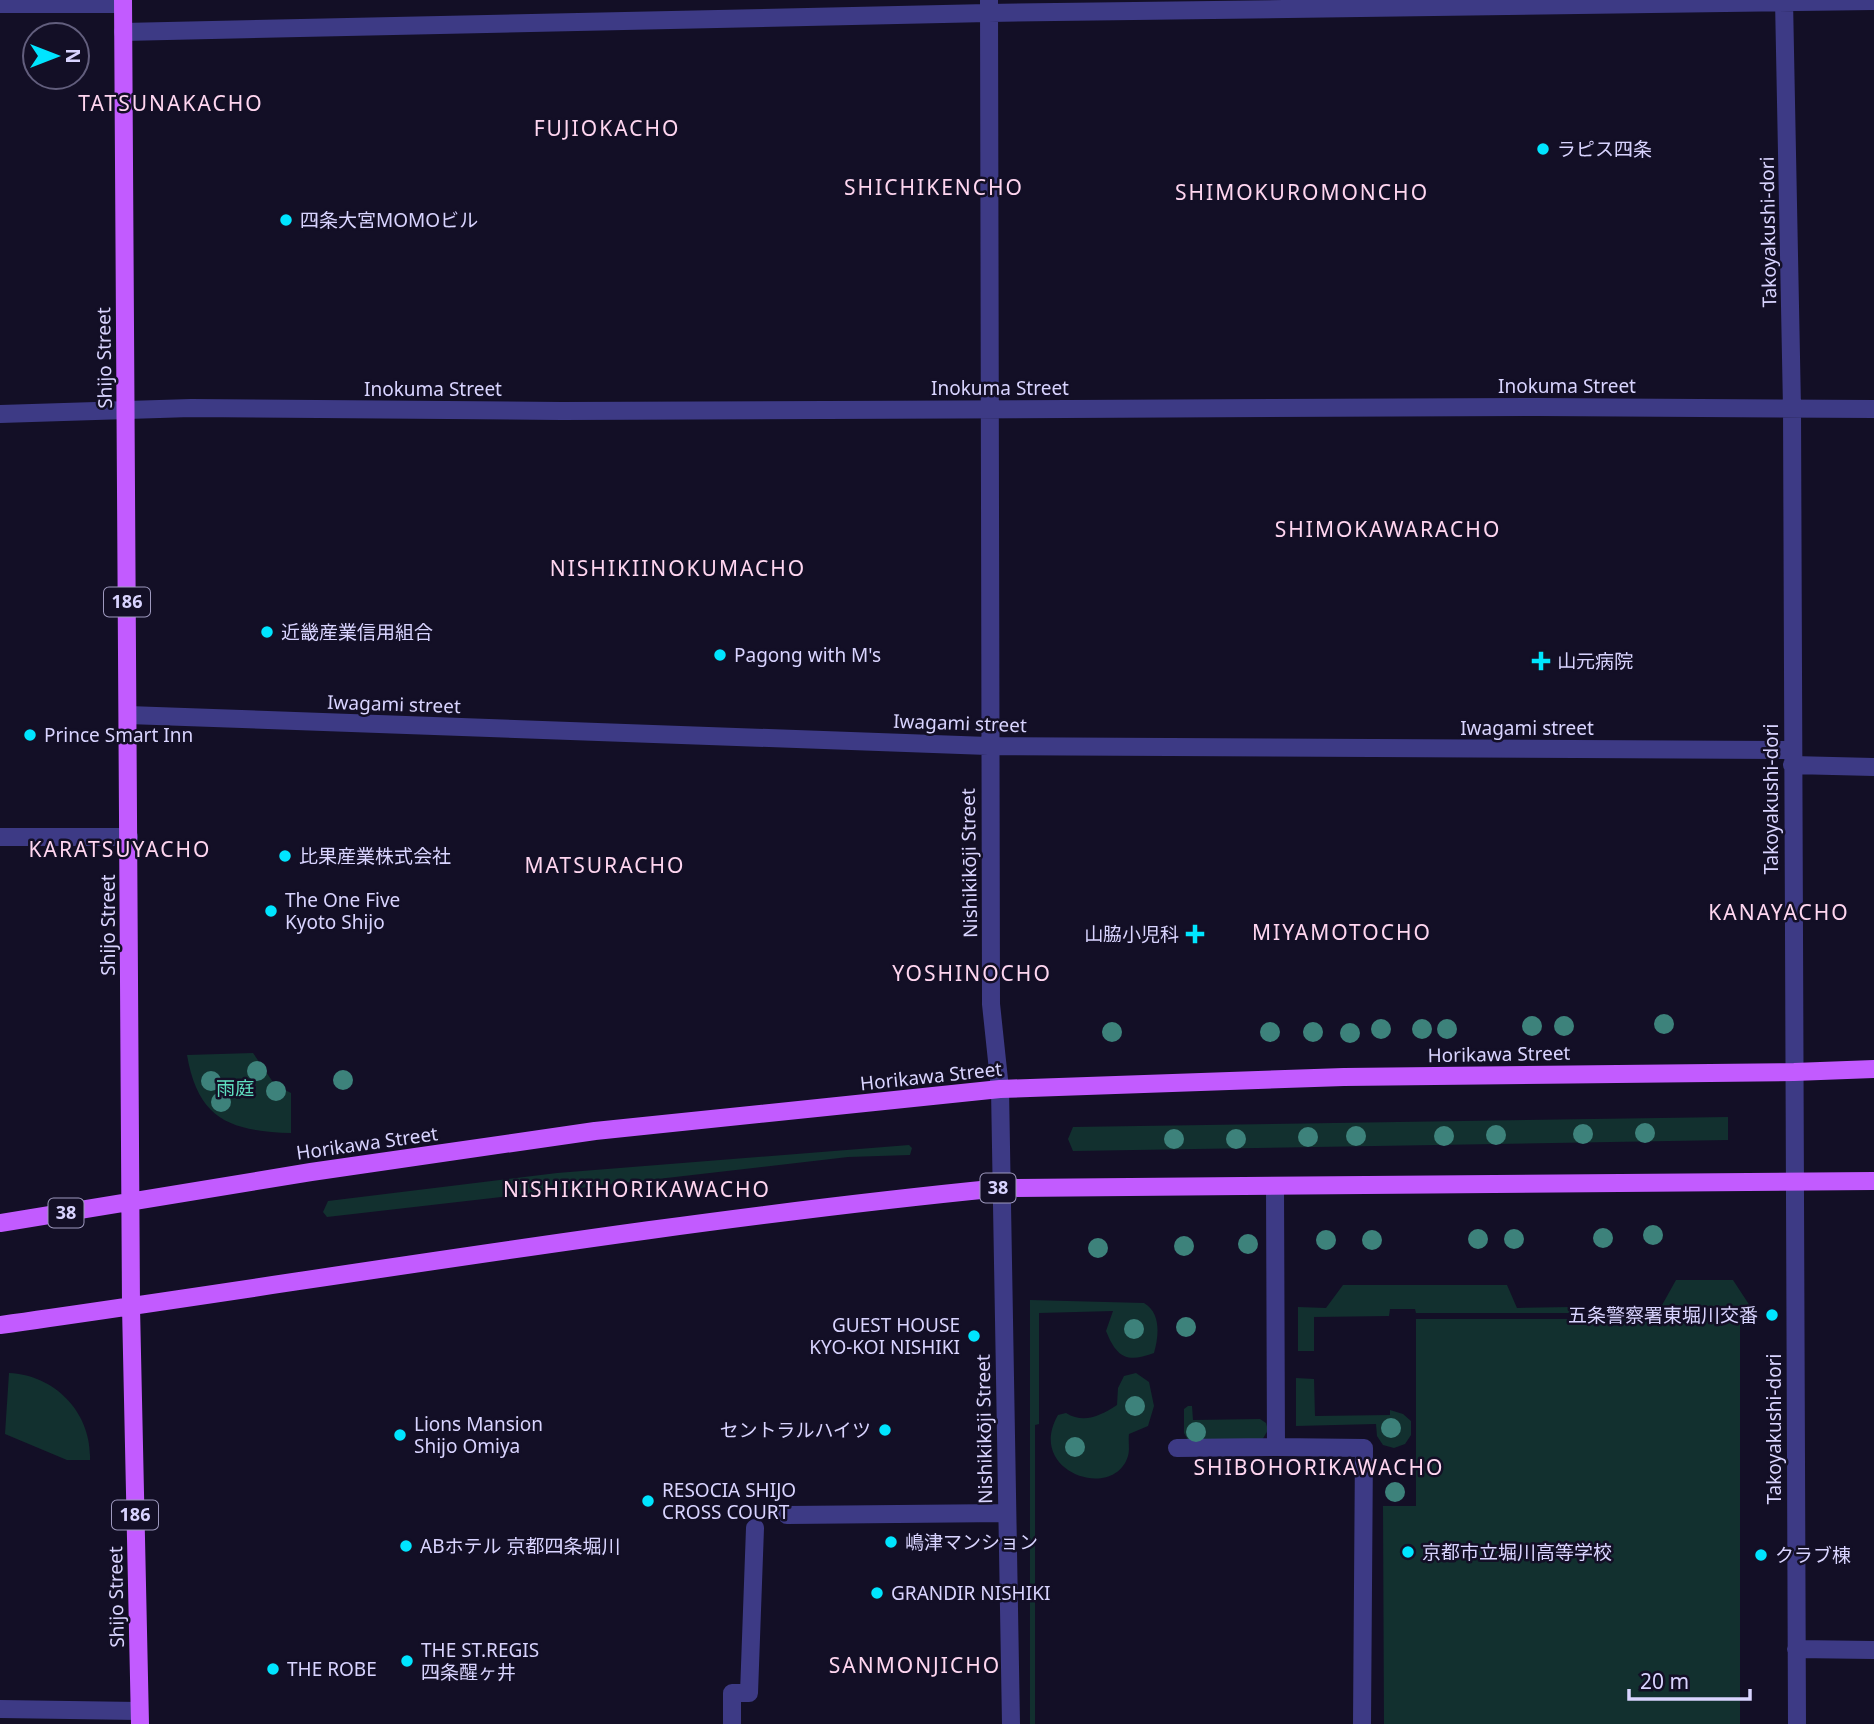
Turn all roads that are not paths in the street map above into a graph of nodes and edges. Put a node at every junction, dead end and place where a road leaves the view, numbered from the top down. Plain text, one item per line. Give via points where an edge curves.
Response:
1 (1784, 1) edge
2 (1874, 1) edge
3 (123, 2) edge
4 (0, 4) edge
5 (989, 6) edge
6 (123, 32) junction
7 (1792, 408) junction
8 (988, 409) junction
9 (1874, 409) edge
10 (126, 412) junction
11 (0, 414) edge
12 (128, 715) junction
13 (988, 746) junction
14 (1792, 758) junction
15 (1874, 766) edge
16 (0, 837) edge
17 (129, 837) junction
18 (1874, 1069) edge
19 (1794, 1072) junction
20 (1000, 1089) junction
21 (1874, 1181) edge
22 (1794, 1184) junction
23 (1275, 1186) junction
24 (1001, 1188) junction
25 (131, 1203) junction
26 (0, 1223) edge
27 (131, 1307) junction
28 (0, 1325) edge
29 (1276, 1447) junction
30 (1177, 1448) dead end
31 (1007, 1513) junction
32 (787, 1514) dead end
33 (755, 1528) dead end
34 (1796, 1649) junction
35 (1874, 1650) edge
36 (0, 1710) edge
37 (139, 1717) edge
38 (732, 1724) edge
39 (1011, 1724) edge
40 (1362, 1724) edge
41 (1797, 1724) edge

1 - 2 street
1 - 5 street
1 - 7 street, Takoyakushi-dori
3 - 4 street
3 - 6 main road, Shijo Street / 186
5 - 6 street
5 - 8 street, Nishikikōji Street
6 - 10 main road, Shijo Street / 186
7 - 8 street, Inokuma Street
7 - 9 street, Inokuma Street
7 - 14 street, Takoyakushi-dori
8 - 10 street, Inokuma Street via 191,408
8 - 13 street, Nishikikōji Street
10 - 11 street
10 - 12 main road, Shijo Street / 186
12 - 13 street, Iwagami street
12 - 17 main road, Shijo Street / 186
13 - 14 street, Iwagami street
13 - 20 street, Nishikikōji Street via 991,1004
14 - 15 street, Iwagami street
14 - 19 street, Takoyakushi-dori
16 - 17 street
17 - 25 main road, Shijo Street / 186
18 - 19 main road, Horikawa Street / 38
19 - 20 main road, Horikawa Street / 38 via 1344,1077
19 - 22 street, Takoyakushi-dori
20 - 24 street, Nishikikōji Street
20 - 25 main road, Horikawa Street / 38 via 595,1131
21 - 22 main road, 38
22 - 23 main road, 38
22 - 34 street, Takoyakushi-dori
23 - 24 main road, 38
23 - 29 street
24 - 27 main road, 38 via 859,1202 311,1277
24 - 31 street, Nishikikōji Street
25 - 26 main road, Horikawa Street / 38
25 - 27 main road, Shijo Street / 186
27 - 28 main road, 38
27 - 37 main road, Shijo Street / 186
29 - 30 street
29 - 40 street via 1364,1448
31 - 32 street
31 - 39 street, Nishikikōji Street
33 - 38 street via 748,1693 732,1693
34 - 35 street
34 - 41 street, Takoyakushi-dori
36 - 37 street

